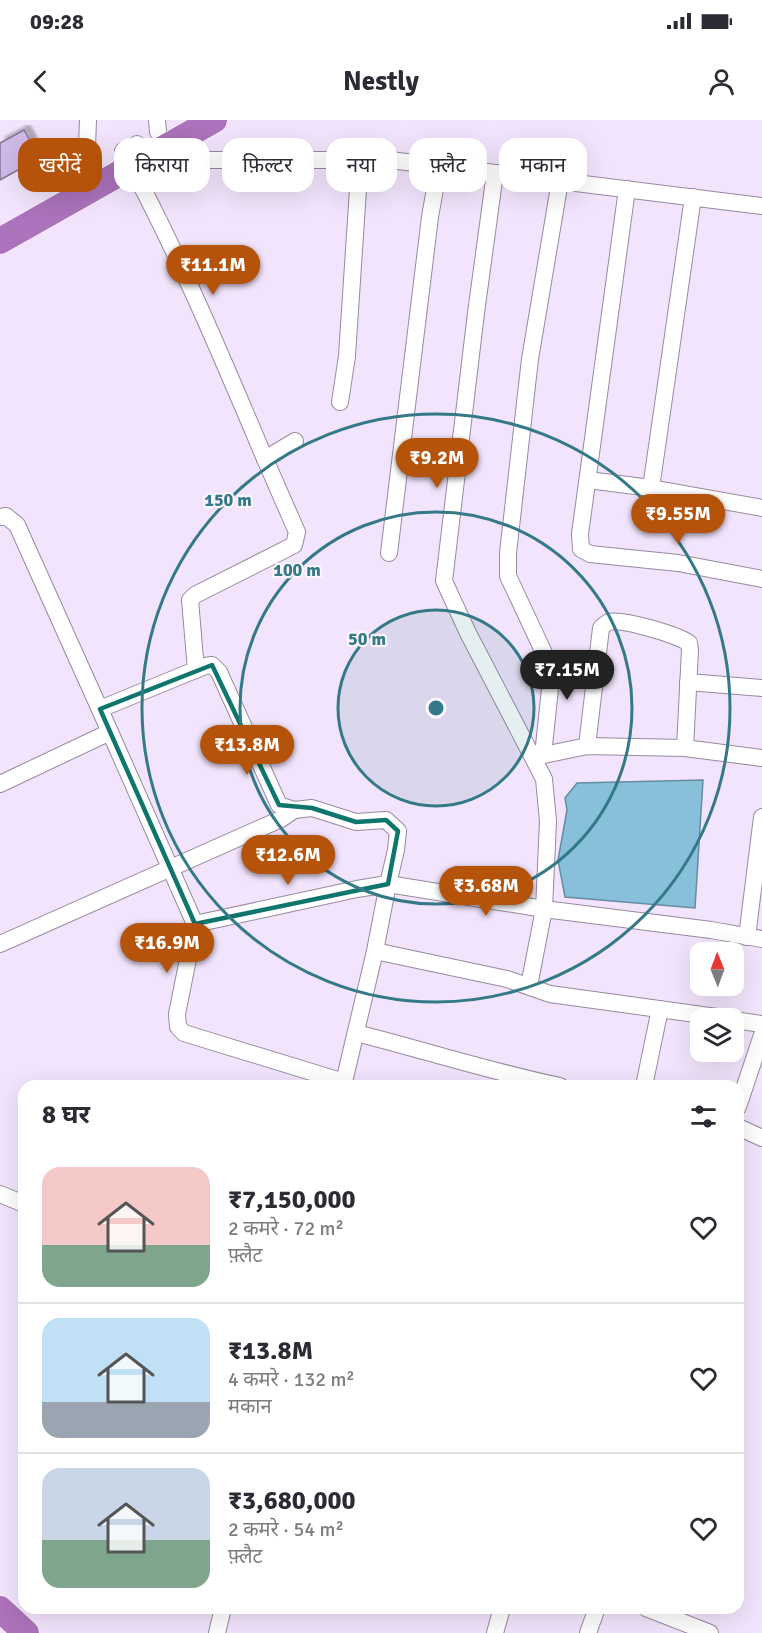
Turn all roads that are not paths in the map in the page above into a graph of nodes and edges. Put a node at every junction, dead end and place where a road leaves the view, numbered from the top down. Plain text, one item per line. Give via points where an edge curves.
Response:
1 (88, 120) edge
2 (214, 120) edge
3 (87, 138) edge
4 (160, 138) edge
5 (326, 159) edge
6 (210, 161) edge
7 (114, 165) edge
8 (487, 172) edge
9 (495, 173) junction
10 (499, 173) edge
11 (587, 184) edge
12 (627, 189) junction
13 (52, 192) edge
14 (146, 192) edge
15 (358, 192) edge
16 (434, 192) edge
17 (558, 192) edge
18 (693, 197) junction
19 (762, 206) edge
20 (0, 221) edge
21 (0, 241) edge
22 (340, 402) dead end
23 (295, 441) dead end
24 (265, 459) junction
25 (588, 480) junction
26 (651, 488) junction
27 (762, 508) edge
28 (0, 517) edge
29 (389, 554) dead end
30 (762, 579) edge
31 (196, 670) junction
32 (688, 682) junction
33 (762, 688) edge
34 (100, 709) junction
35 (111, 732) junction
36 (587, 746) junction
37 (685, 748) junction
38 (538, 756) junction
39 (762, 758) edge
40 (0, 784) edge
41 (294, 810) junction
42 (762, 817) edge
43 (171, 868) junction
44 (388, 884) junction
45 (544, 909) junction
46 (195, 924) junction
47 (755, 938) edge
48 (0, 944) edge
49 (375, 951) junction
50 (529, 986) junction
51 (660, 1009) junction
52 (690, 1013) edge
53 (744, 1021) edge
54 (762, 1024) edge
55 (356, 1032) junction
56 (762, 1035) edge
57 (331, 1080) edge
58 (345, 1080) edge
59 (530, 1080) edge
60 (645, 1080) edge
61 (744, 1089) edge
62 (744, 1130) edge
63 (762, 1138) edge
64 (0, 1194) edge
65 (18, 1202) edge
66 (0, 1609) edge
67 (222, 1614) edge
68 (500, 1614) edge
69 (595, 1614) edge
70 (661, 1614) edge
71 (26, 1633) edge
72 (217, 1633) edge
73 (495, 1633) edge
74 (588, 1633) edge
75 (710, 1633) edge

1 - 3 street
2 - 4 highway
5 - 6 street
7 - 21 highway
8 - 9 street
9 - 10 street
9 - 38 street via 444,581 468,633
11 - 12 street
12 - 18 street
12 - 25 street
13 - 20 highway
14 - 24 street
15 - 22 street via 347,356
16 - 29 street
17 - 38 street via 530,359 508,553 508,576 552,669
18 - 19 street
18 - 26 street
23 - 24 street
24 - 31 street via 297,539 294,545 190,600
25 - 26 street
25 - 30 street via 581,549 590,554 678,563
26 - 27 street
28 - 34 street via 6,516 17,525
31 - 34 street
31 - 41 street via 212,665 219,672 279,805
32 - 33 street
32 - 36 street via 689,643 648,628 607,622 601,628
32 - 37 street
34 - 35 street
35 - 40 street
35 - 43 street
36 - 37 street
36 - 38 street
37 - 39 street
38 - 45 street via 548,821
41 - 43 street
41 - 44 street via 312,808 356,822 386,820 398,831
42 - 47 street
43 - 46 street
43 - 48 street
44 - 45 street
44 - 46 street
44 - 49 street
45 - 47 street
45 - 50 street
46 - 57 street via 177,1014 178,1027 184,1033
49 - 50 street
49 - 55 street
50 - 51 street via 550,994
51 - 52 street
51 - 60 street
53 - 54 street
55 - 58 street
55 - 59 street
56 - 61 street
62 - 63 street
64 - 65 street
66 - 71 highway
67 - 72 street
68 - 73 street
69 - 74 street
70 - 75 street

